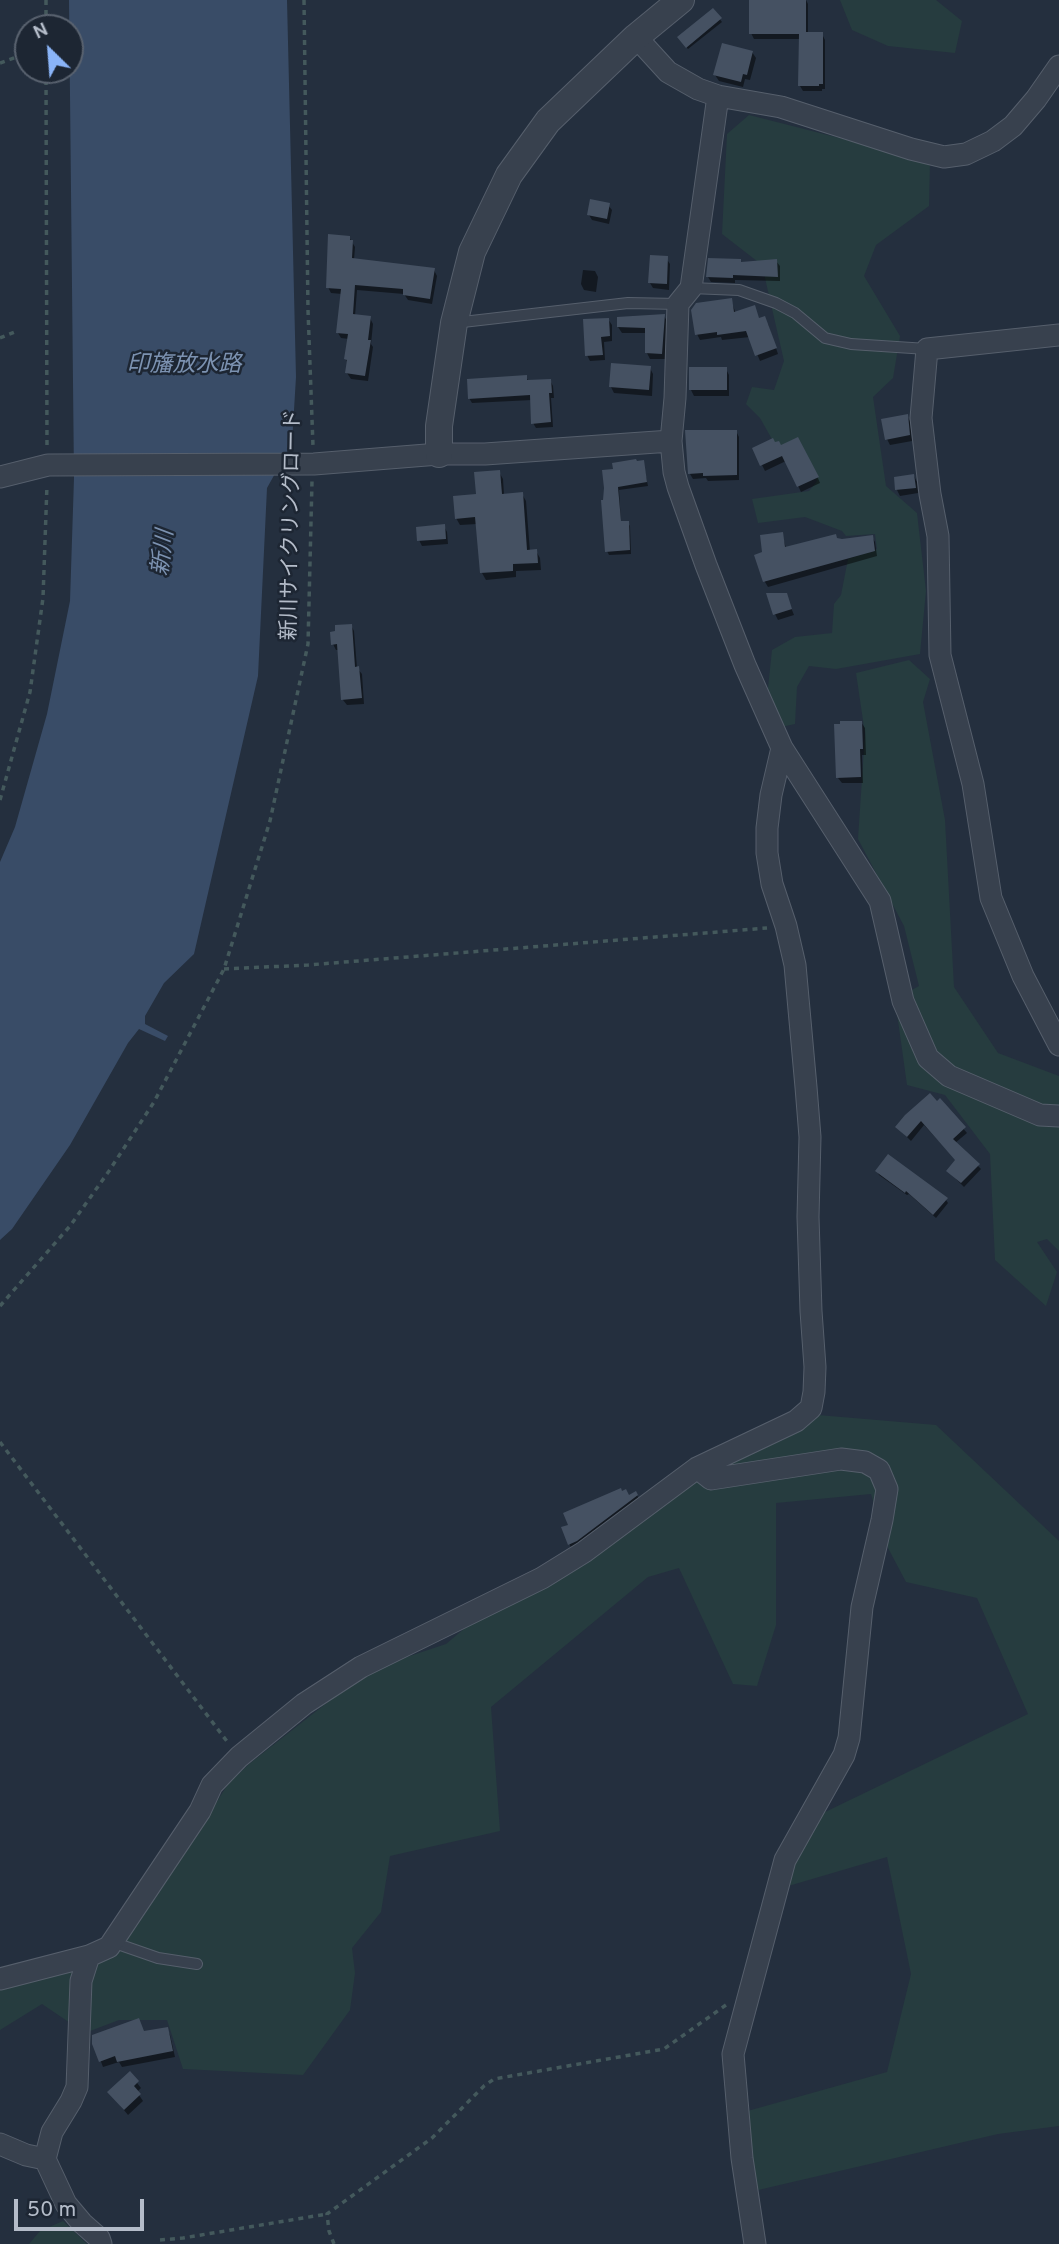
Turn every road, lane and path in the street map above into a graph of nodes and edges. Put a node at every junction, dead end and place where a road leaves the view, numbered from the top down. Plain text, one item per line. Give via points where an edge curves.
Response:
1 (304, 0) edge
2 (681, 0) edge
3 (636, 37) junction
4 (1059, 65) edge
5 (46, 84) edge
6 (718, 96) junction
7 (684, 296) junction
8 (454, 323) junction
9 (17, 331) dead end
10 (1059, 335) edge
11 (0, 338) edge
12 (927, 349) junction
13 (671, 442) junction
14 (439, 454) junction
15 (314, 464) junction
16 (48, 466) junction
17 (0, 477) edge
18 (782, 748) junction
19 (0, 800) edge
20 (786, 926) junction
21 (224, 969) junction
22 (1059, 1045) edge
23 (1059, 1116) edge
24 (0, 1306) edge
25 (0, 1442) edge
26 (697, 1468) junction
27 (239, 1757) junction
28 (112, 1942) junction
29 (89, 1956) junction
30 (197, 1964) dead end
31 (0, 1979) edge
32 (747, 1996) junction
33 (0, 2144) edge
34 (45, 2159) junction
35 (327, 2214) junction
36 (160, 2239) dead end
37 (102, 2244) edge
38 (334, 2244) edge
39 (755, 2244) edge

1 - 15 path, 新川サイクリングロード
2 - 3 street
3 - 6 street via 668,72
3 - 8 street via 548,121 509,175 472,252
4 - 6 street via 1036,99 1003,134 966,154 944,156 781,107
5 - 16 path
6 - 7 street
7 - 8 lane
7 - 12 lane via 740,290 794,313 825,338
7 - 13 street
8 - 14 street
9 - 11 path
10 - 12 street
12 - 22 street via 922,418 938,536 940,655 973,784 992,898 1023,976
13 - 14 street
13 - 18 street via 676,479 706,565
14 - 15 street
15 - 16 street
15 - 21 path, 新川サイクリングロード via 308,644 270,821
16 - 17 street
16 - 19 path via 43,598 30,692
18 - 20 street via 771,795 767,853
18 - 23 street via 880,901 903,1001 928,1058 949,1076 1040,1115
20 - 21 path
20 - 26 street via 795,965 810,1137 814,1392 811,1408 796,1421
21 - 24 path, 新川サイクリングロード via 154,1102 109,1171 70,1226
25 - 27 path
26 - 27 street via 542,1578 361,1667 304,1704
26 - 32 street via 711,1479 841,1460 865,1462 879,1470 887,1489 862,1607 849,1738 785,1860
27 - 28 street via 212,1785 200,1811
28 - 29 street
28 - 30 lane via 158,1958
29 - 31 street
29 - 34 street via 81,1981 77,2087 52,2132
32 - 35 path via 736,1998 664,2049 494,2079 432,2138
32 - 39 street via 733,2064
33 - 34 street
34 - 37 street via 66,2204
35 - 36 path
35 - 38 path

